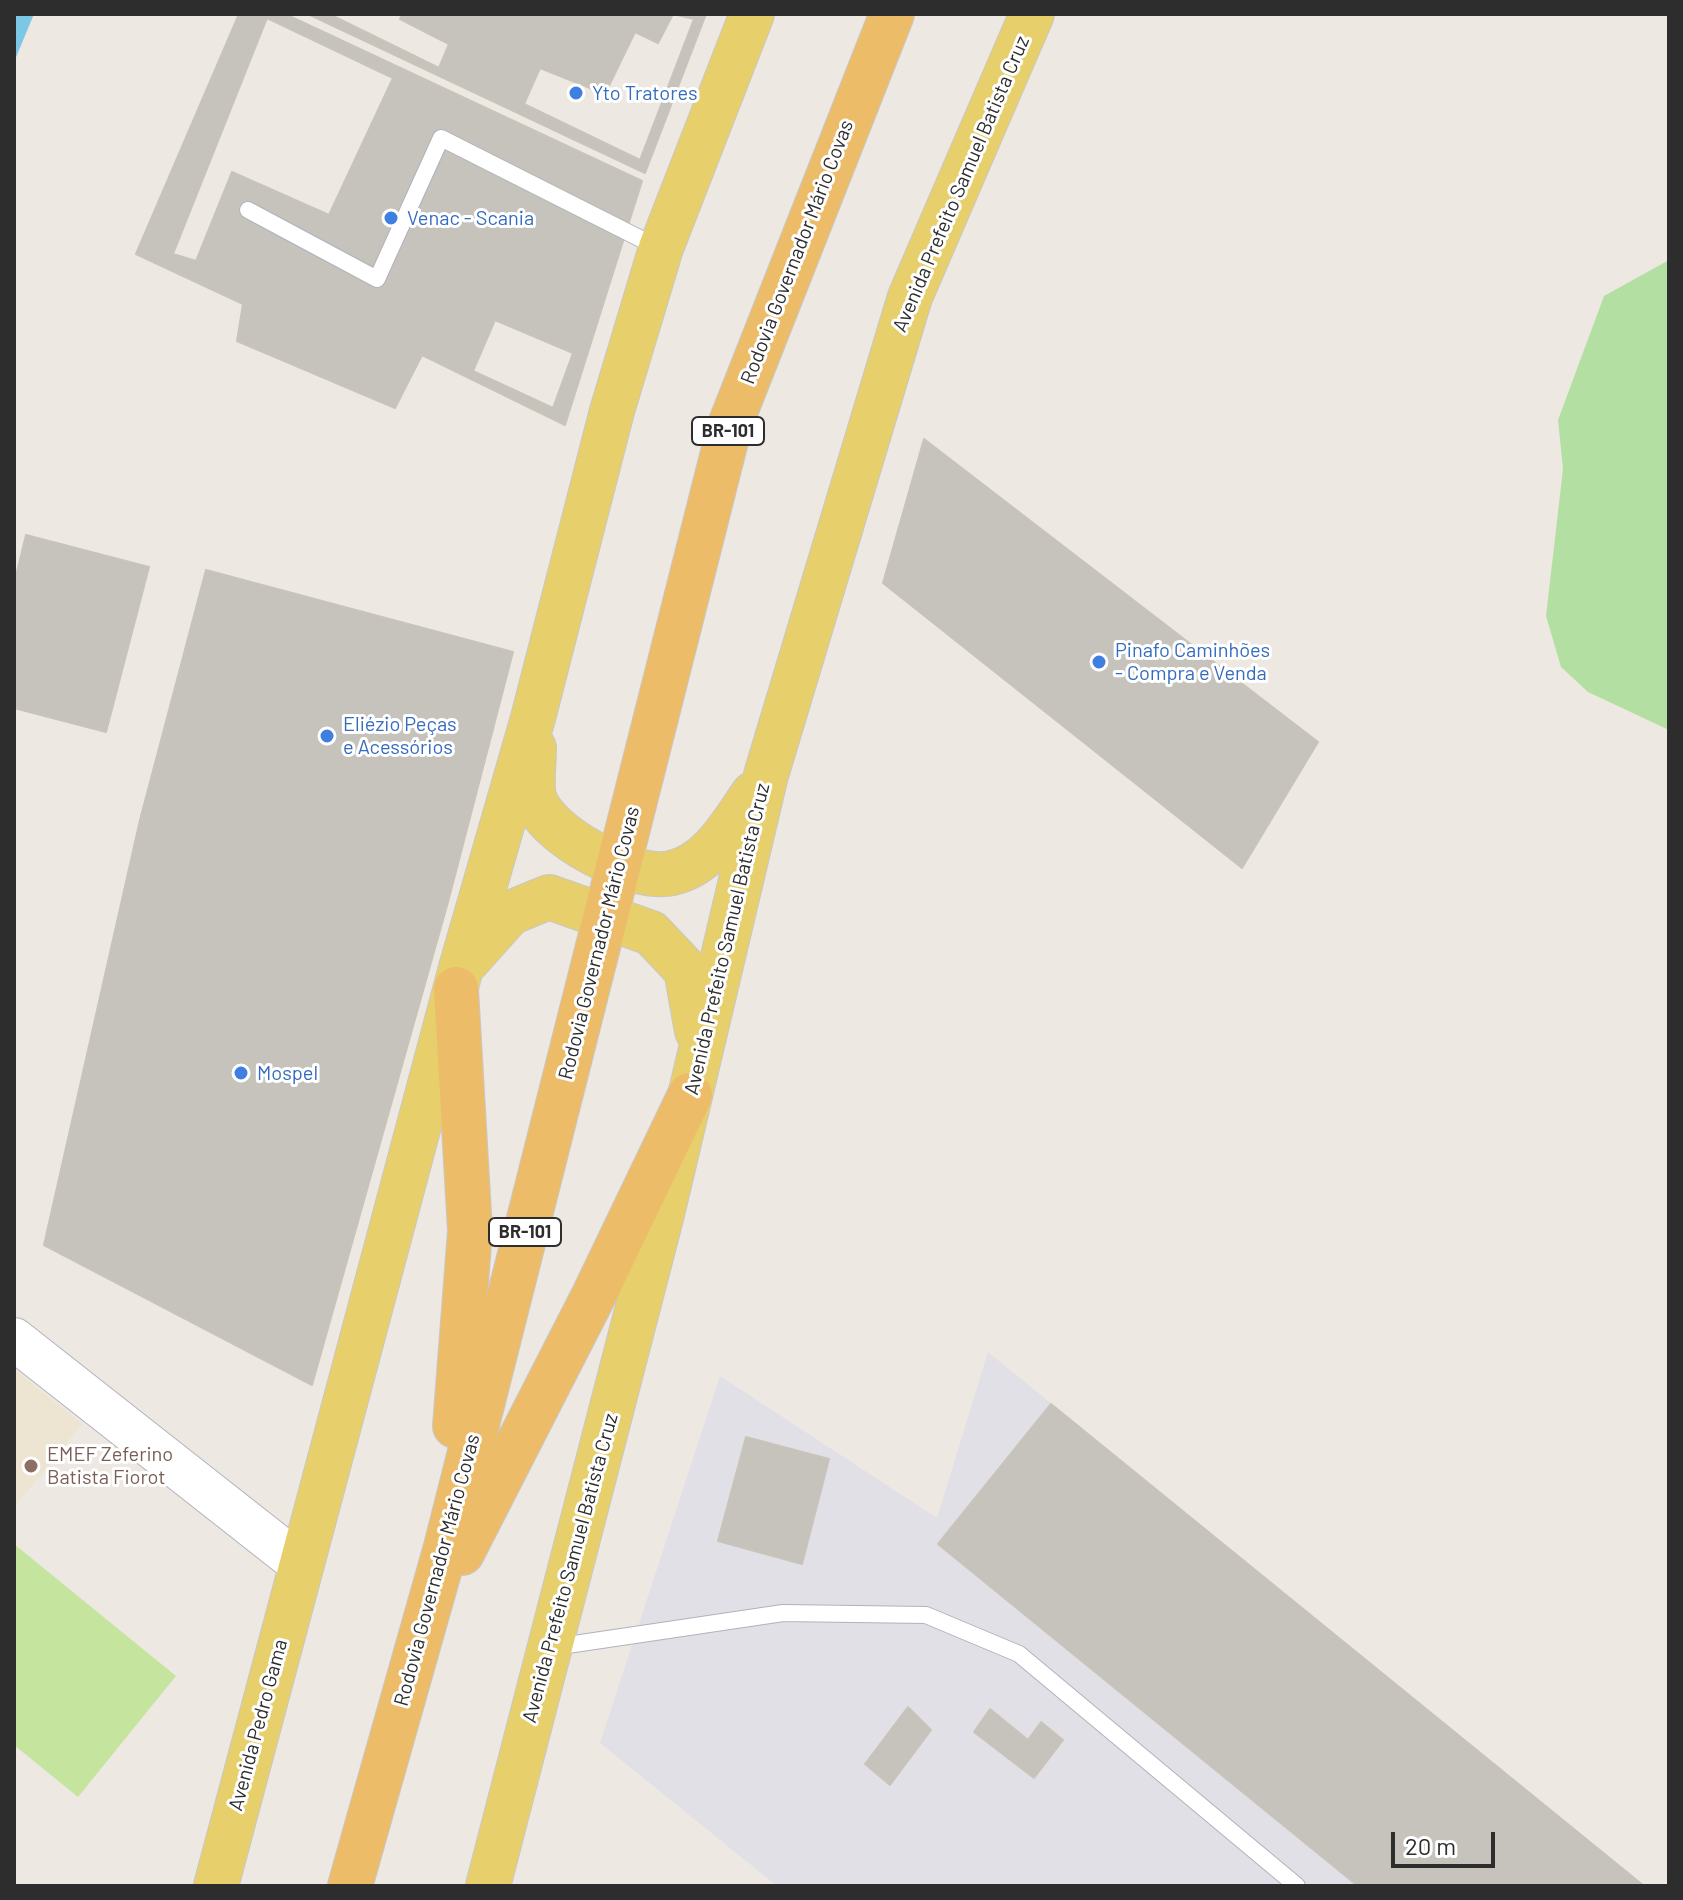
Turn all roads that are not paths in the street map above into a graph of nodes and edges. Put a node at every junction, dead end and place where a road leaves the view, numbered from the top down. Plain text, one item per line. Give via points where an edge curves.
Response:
1 (752, 14) edge
2 (892, 14) edge
3 (1032, 14) edge
4 (248, 210) dead end
5 (661, 248) junction
6 (533, 718) junction
7 (766, 775) junction
8 (618, 866) junction
9 (605, 916) junction
10 (458, 979) junction
11 (700, 1049) junction
12 (690, 1095) junction
13 (14, 1339) edge
14 (446, 1547) junction
15 (300, 1564) junction
16 (422, 1630) junction
17 (549, 1648) junction
18 (216, 1886) edge
19 (350, 1886) edge
20 (488, 1886) edge
21 (1297, 1886) edge

1 - 5 main road
2 - 8 highway, Rodovia Governador Mário Covas / BR-101 via 730,425
3 - 7 main road, Avenida Prefeito Samuel Batista Cruz via 910,297
4 - 5 lane via 377,279 441,138
5 - 6 main road via 612,411
6 - 8 main road via 534,798 560,834
6 - 10 main road
7 - 8 main road via 713,850 671,874
7 - 11 main road, Avenida Prefeito Samuel Batista Cruz
8 - 9 highway, Rodovia Governador Mário Covas / BR-101
9 - 10 main road via 549,897 510,913
9 - 11 main road via 651,933 686,970
9 - 14 highway, Rodovia Governador Mário Covas / BR-101
10 - 14 highway via 470,1231
10 - 15 main road
11 - 12 main road, Avenida Prefeito Samuel Batista Cruz
12 - 16 highway
12 - 17 main road, Avenida Prefeito Samuel Batista Cruz
13 - 15 street
14 - 16 highway, Rodovia Governador Mário Covas / BR-101
15 - 18 main road, Avenida Pedro Gama
16 - 19 highway, Rodovia Governador Mário Covas / BR-101
17 - 20 main road, Avenida Prefeito Samuel Batista Cruz
17 - 21 lane via 783,1613 926,1615 1019,1654

